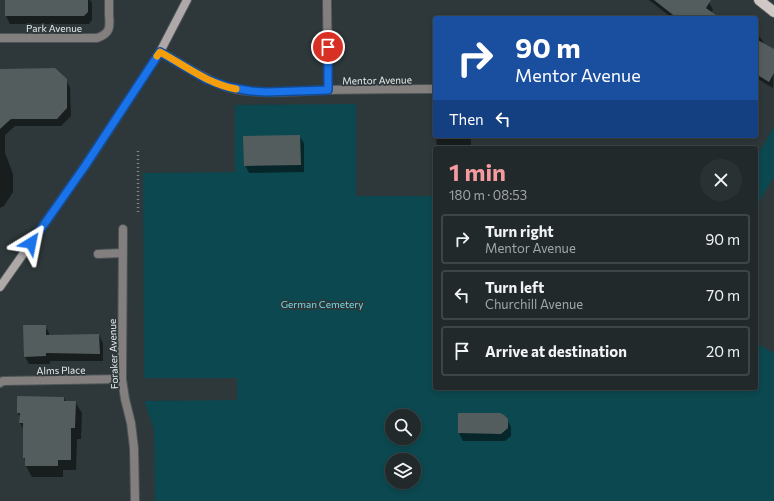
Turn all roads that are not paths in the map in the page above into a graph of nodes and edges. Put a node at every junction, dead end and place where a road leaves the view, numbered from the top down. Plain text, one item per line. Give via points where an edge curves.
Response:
1 (109, 0) edge
2 (187, 0) edge
3 (327, 0) edge
4 (759, 0) edge
5 (774, 12) edge
6 (0, 38) edge
7 (160, 52) junction
8 (433, 89) edge
9 (328, 90) junction
10 (122, 229) dead end
11 (122, 253) junction
12 (98, 254) dead end
13 (0, 287) edge
14 (122, 379) junction
15 (0, 383) edge
16 (135, 501) edge

1 - 6 street, Park Avenue via 109,28 97,38
2 - 7 main road
3 - 9 street
4 - 5 main road
7 - 9 street, Mentor Avenue via 206,79 228,87 266,92
7 - 13 main road via 85,166
8 - 9 street, Mentor Avenue
10 - 11 street, Foraker Avenue
11 - 12 street
11 - 14 street, Foraker Avenue
14 - 15 street, Alms Place
14 - 16 street, Foraker Avenue via 134,442

